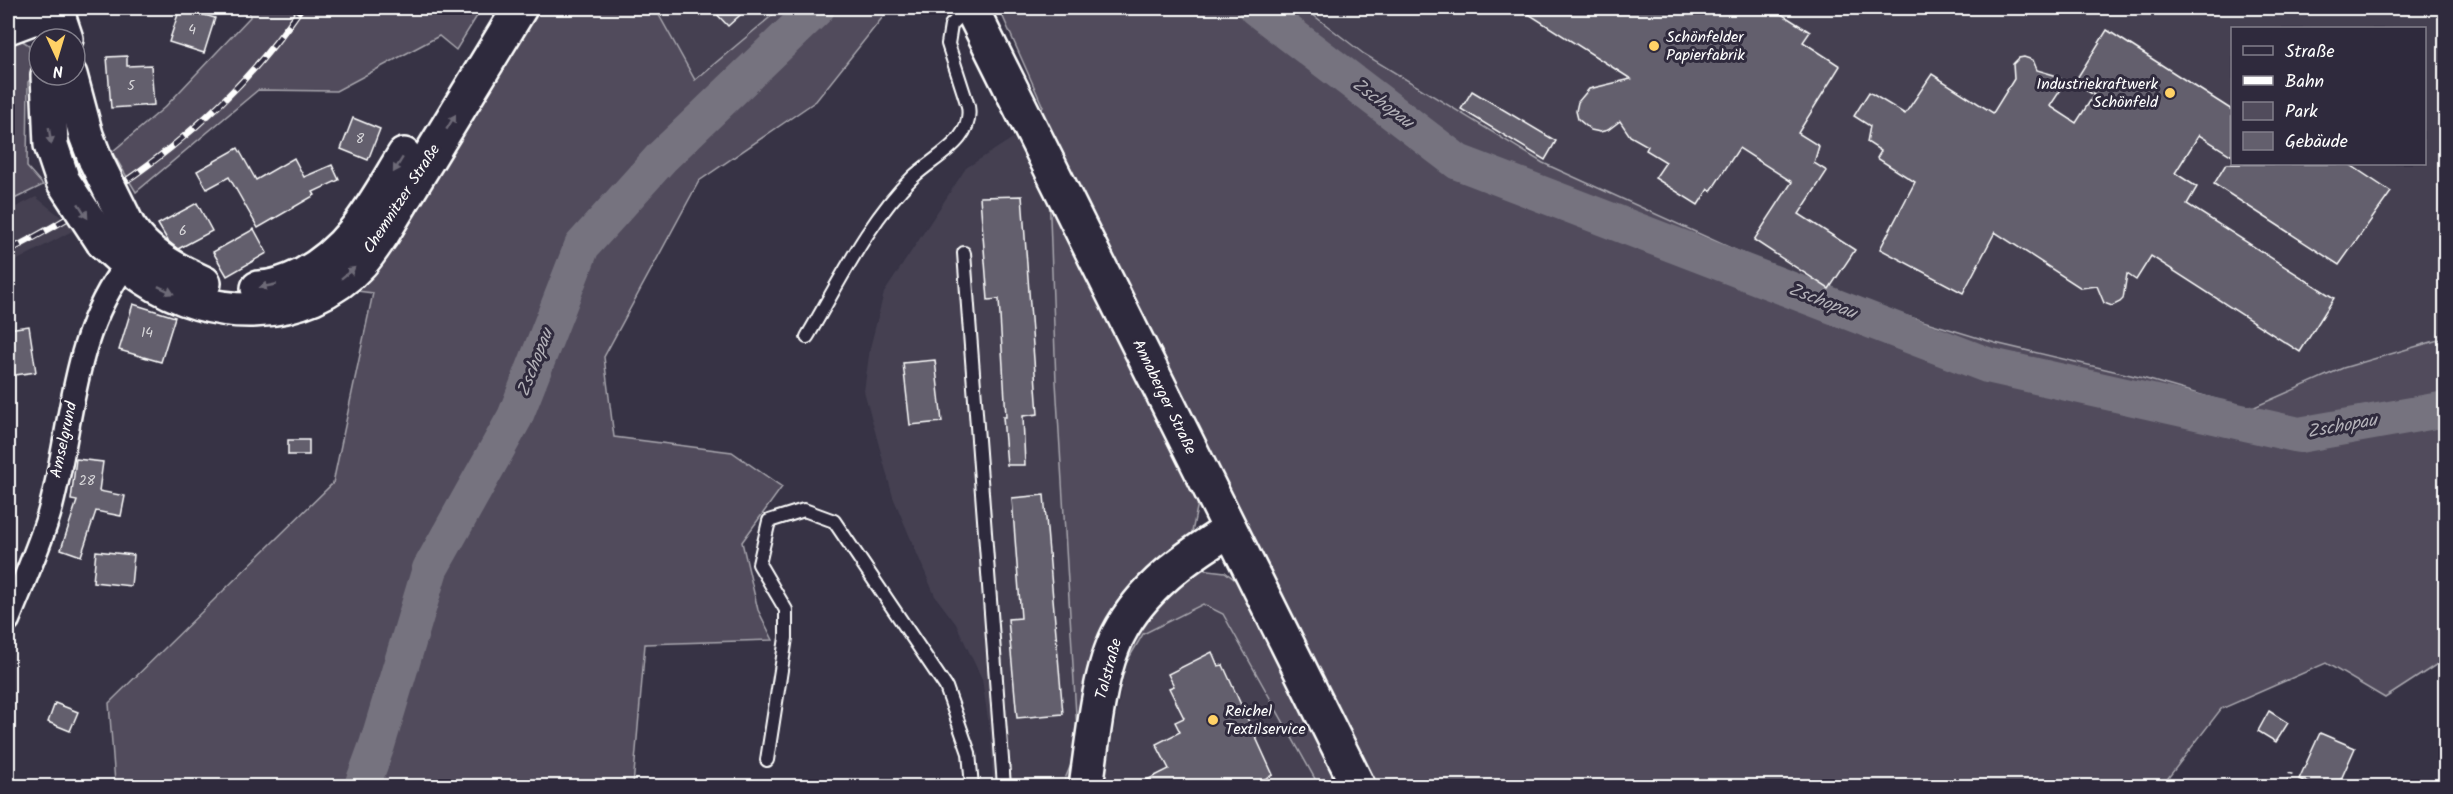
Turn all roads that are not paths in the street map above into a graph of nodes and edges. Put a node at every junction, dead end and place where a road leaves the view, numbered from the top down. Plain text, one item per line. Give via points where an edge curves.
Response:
1 (494, 8) edge
2 (520, 8) edge
3 (970, 8) edge
4 (59, 26) edge
5 (8, 27) edge
6 (49, 87) edge
7 (73, 87) edge
8 (116, 234) junction
9 (964, 253) dead end
10 (127, 264) junction
11 (807, 337) dead end
12 (1230, 530) junction
13 (8, 620) edge
14 (767, 760) dead end
15 (972, 786) edge
16 (1004, 786) edge
17 (1086, 786) edge
18 (1358, 786) edge

1 -> 8 main road, Chemnitzer Straße via 359,227 316,268 265,288 240,289 205,283 170,268 147,249
10 -> 2 main road, Chemnitzer Straße via 152,282 195,302 249,312 297,303 334,284 360,264 383,233
3 - 11 lane via 951,25 948,44 970,115 965,133 886,207
3 - 12 main road, Annaberger Straße
4 - 5 main road via 32,18
6 -> 8 main road, Chemnitzer Straße, bridge via 51,145 63,181
7 - 8 main road, Chemnitzer Straße, bridge
8 - 10 main road, Chemnitzer Straße
9 - 16 lane
10 - 13 street, Amselgrund via 86,338 49,513
12 - 17 main road, Talstraße via 1166,575 1143,597 1117,636 1108,663
12 - 18 main road, Annaberger Straße
14 - 15 lane via 786,638 786,610 759,564 769,521 804,510 834,521 946,687 969,753

